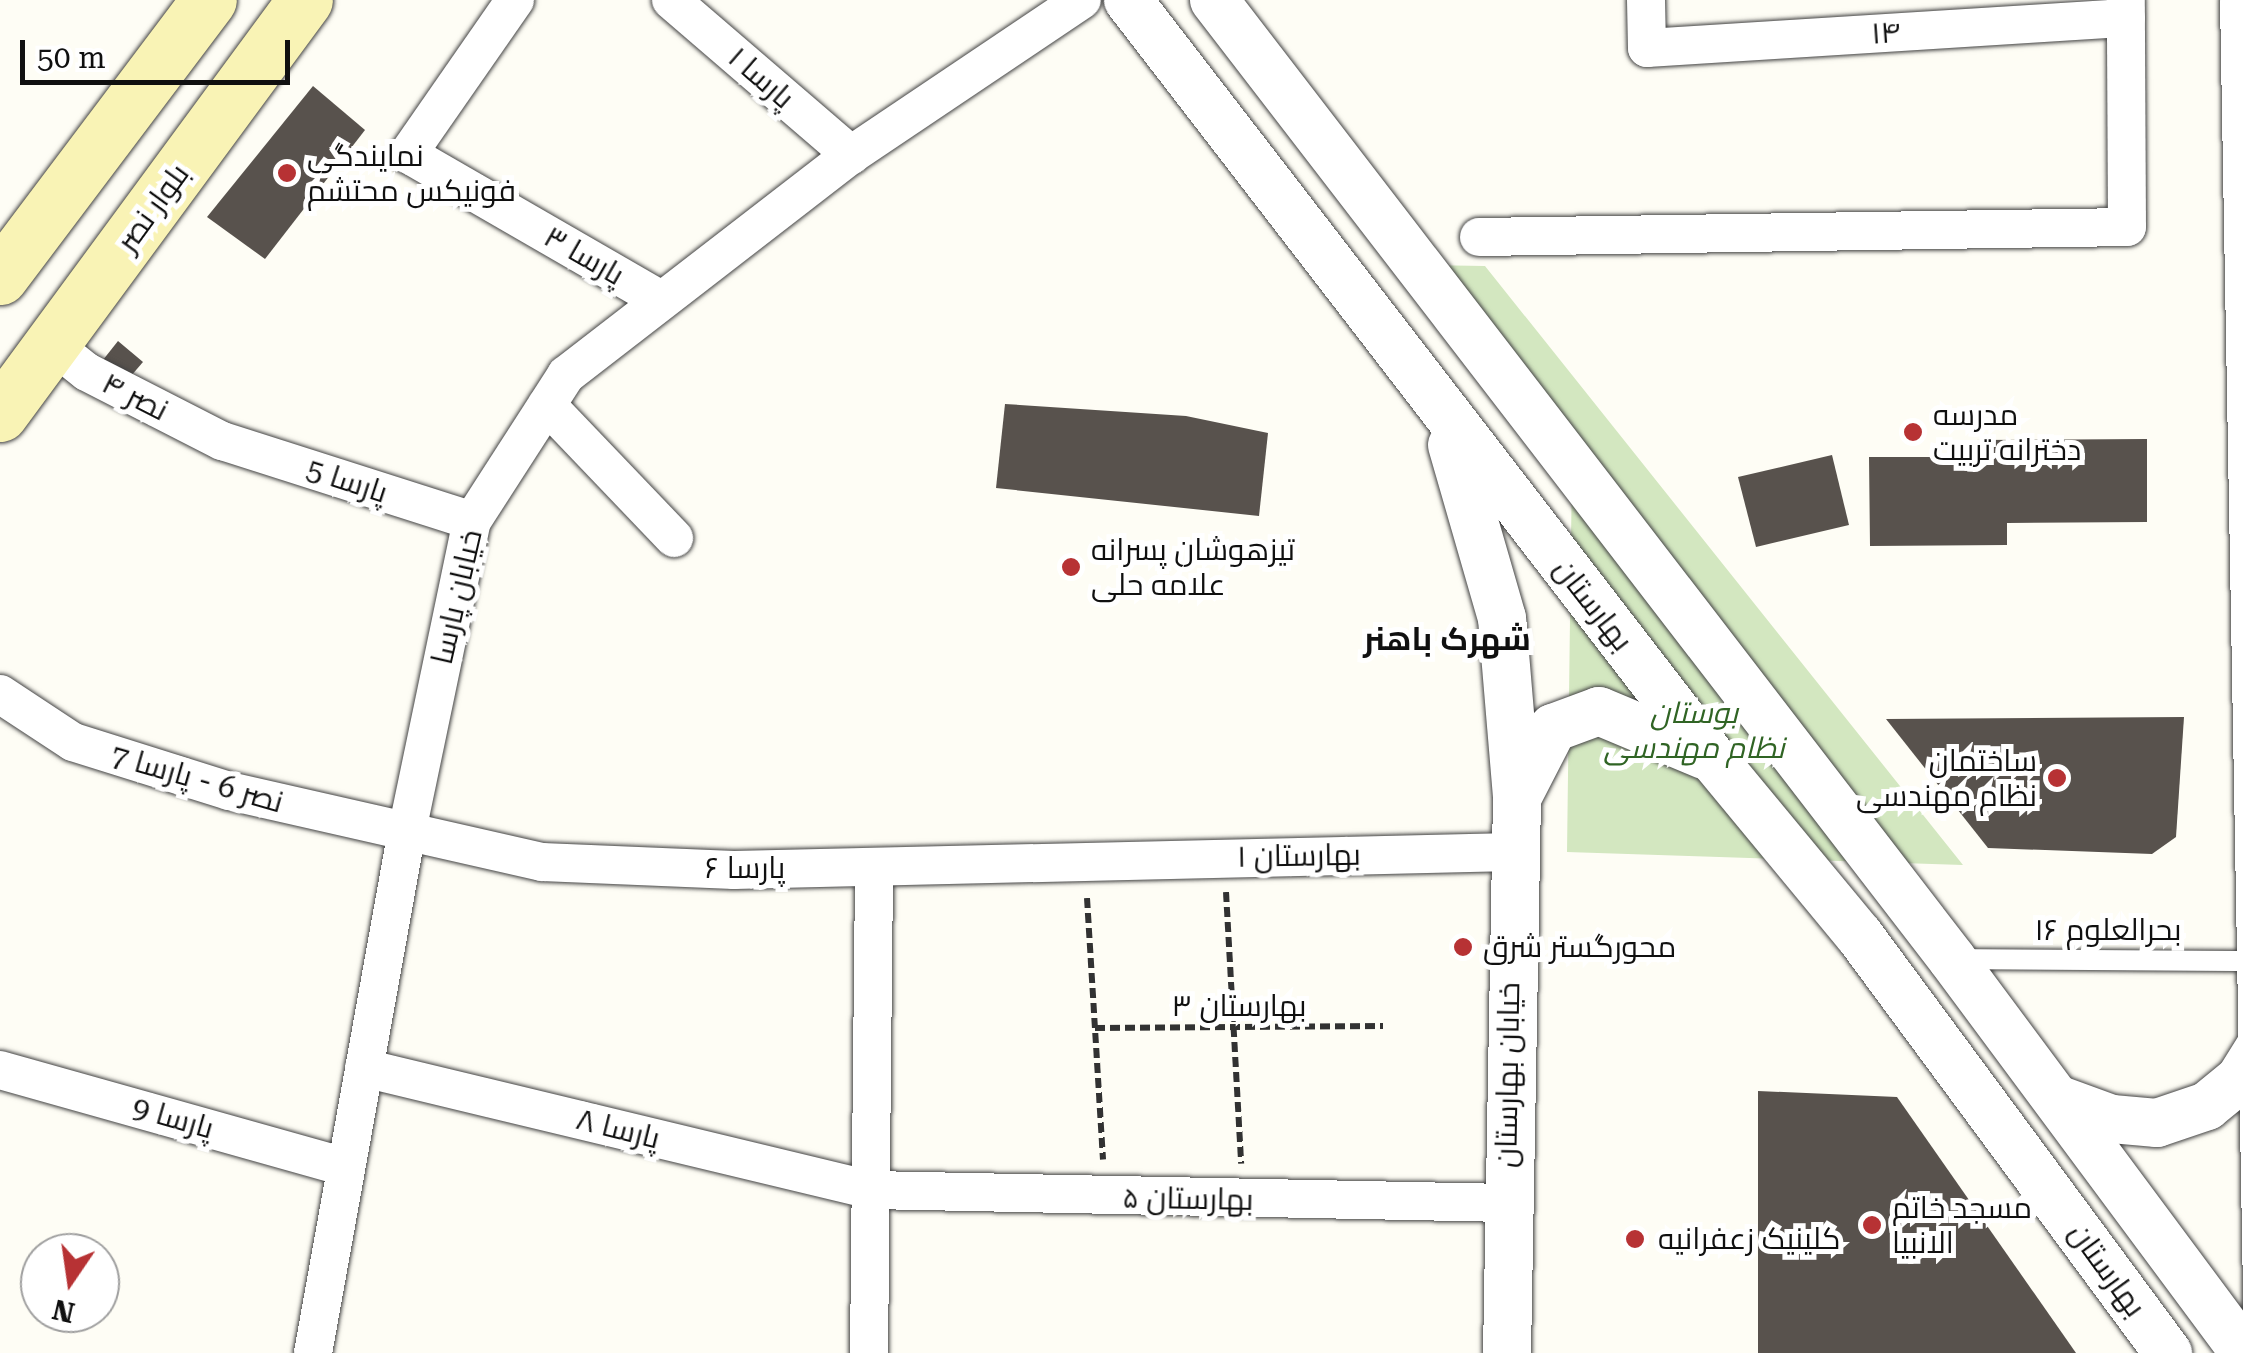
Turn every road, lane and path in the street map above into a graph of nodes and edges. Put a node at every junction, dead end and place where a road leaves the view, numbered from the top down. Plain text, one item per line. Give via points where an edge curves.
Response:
1 (209, 0) edge
2 (305, 0) edge
3 (516, 0) edge
4 (671, 0) edge
5 (1082, 0) edge
6 (1128, 0) edge
7 (1214, 0) edge
8 (1646, 0) edge
9 (2126, 9) edge
10 (2252, 27) edge
11 (851, 156) junction
12 (1478, 236) dead end
13 (4, 263) edge
14 (657, 298) junction
15 (2259, 342) edge
16 (53, 345) junction
17 (547, 405) junction
18 (1440, 408) junction
19 (0, 414) edge
20 (222, 442) joint
21 (472, 521) junction
22 (674, 538) dead end
23 (2261, 544) edge
24 (0, 694) edge
25 (1714, 760) junction
26 (1516, 798) junction
27 (406, 836) junction
28 (2265, 847) edge
29 (1512, 852) junction
30 (1224, 858) junction
31 (1086, 863) junction
32 (874, 866) junction
33 (1900, 891) junction
34 (1859, 934) junction
35 (1952, 958) junction
36 (2265, 961) edge
37 (1384, 1026) dead end
38 (1095, 1028) junction
39 (1233, 1030) junction
40 (2262, 1042) junction
41 (364, 1068) junction
42 (0, 1070) edge
43 (2057, 1099) junction
44 (346, 1167) junction
45 (871, 1190) junction
46 (1105, 1196) junction
47 (1243, 1200) junction
48 (1506, 1203) junction
49 (2268, 1349) edge
50 (313, 1353) edge
51 (870, 1353) edge
52 (1507, 1353) edge
53 (2168, 1353) edge
54 (2245, 1353) edge

1 - 13 main road
2 - 16 main road, بلوار نصر
3 - 14 street, پارسا ۳ via 408,154
4 - 11 street, پارسا ۱
5 - 11 street, خیابان پارسا
6 - 18 street, بهارستان
7 - 33 street, بهارستان
8 - 9 street, ۱۴ via 1646,48
9 - 12 street via 2127,227
10 - 15 street
11 - 14 street, خیابان پارسا
14 - 17 street, خیابان پارسا via 566,375
15 - 23 street
16 - 19 main road, بلوار نصر
16 - 20 street, نصر ۴ via 87,372
17 - 21 street, خیابان پارسا
17 - 22 street
18 - 25 street, بهارستان
18 - 26 street via 1502,618
20 - 21 street, پارسا 5
21 - 27 street, خیابان پارسا
23 - 28 street
24 - 27 street, نصر 6 - پارسا 7 via 73,742
25 - 26 street via 1599,711 1553,728
25 - 34 street, بهارستان
26 - 29 street, خیابان بهارستان
27 - 32 street, پارسا ۶ via 542,862 734,870
27 - 41 street, خیابان پارسا
28 - 36 street
29 - 30 street, بهارستان ۱
29 - 48 street, خیابان بهارستان
30 - 31 street, بهارستان ۱
30 - 39 path
31 - 32 street, پارسا ۶
31 - 38 path
32 - 45 street
33 - 34 street via 1906,918 1899,933 1883,941
33 - 35 street, بهارستان
34 - 53 street, بهارستان
35 - 36 lane, بحرالعلوم ۱۶
35 - 43 street, بهارستان
36 - 40 street
37 - 39 path, بهارستان ۳
38 - 39 path, بهارستان ۳
38 - 46 path
39 - 47 path
40 - 43 street via 2240,1079 2208,1106 2156,1124 2112,1119
40 - 49 street
41 - 44 street, خیابان پارسا
41 - 45 street, ۸ پارسا
42 - 44 street, پارسا 9
43 - 54 street, بهارستان
44 - 50 street, خیابان پارسا
45 - 46 street, بهارستان ۵
45 - 51 street
46 - 47 street, بهارستان ۵
47 - 48 street, بهارستان ۵
48 - 52 street, خیابان بهارستان

